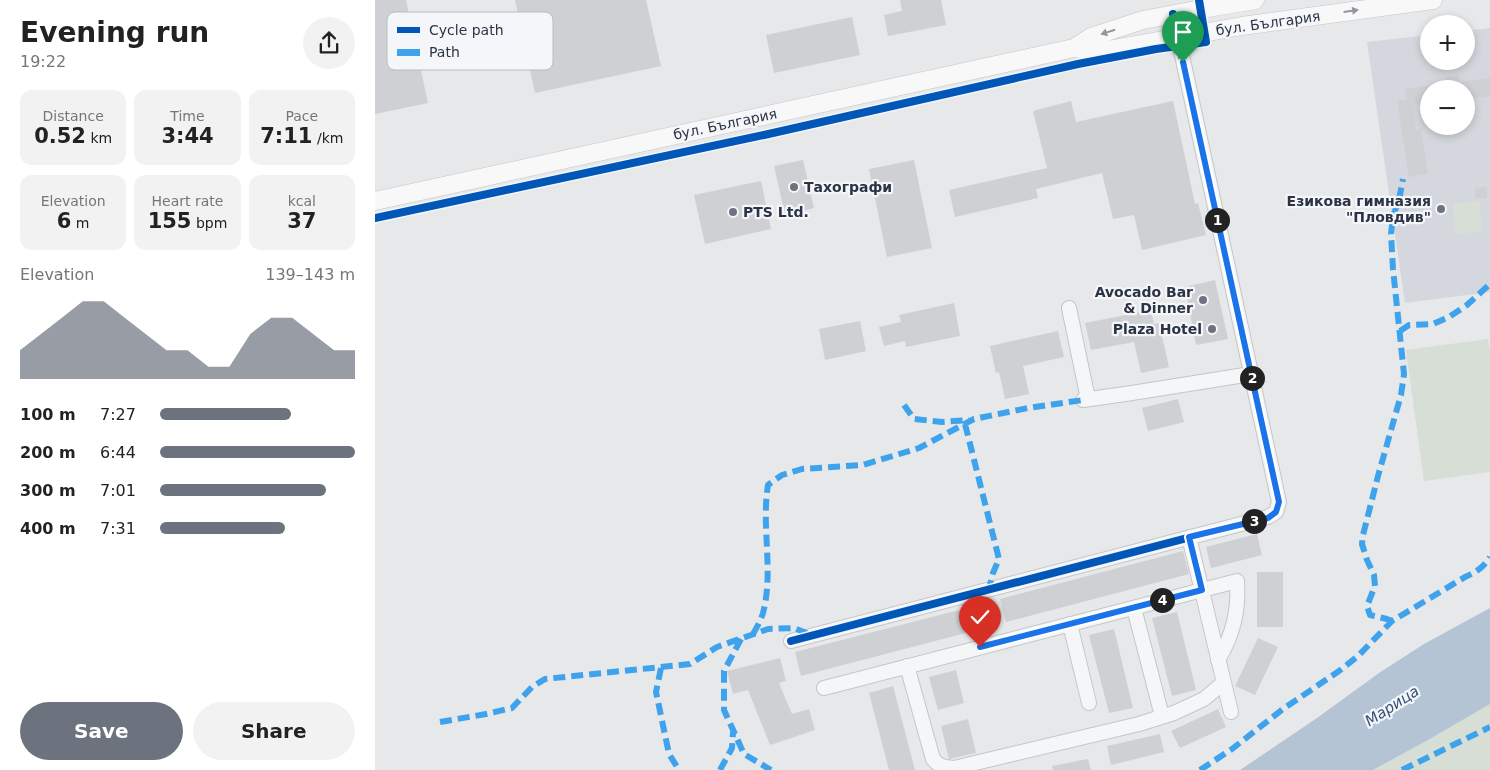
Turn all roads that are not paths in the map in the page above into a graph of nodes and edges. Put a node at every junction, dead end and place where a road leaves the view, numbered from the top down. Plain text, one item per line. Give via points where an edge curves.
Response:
1 (1255, 0) edge
2 (1433, 0) edge
3 (1173, 14) junction
4 (1177, 37) junction
5 (1074, 48) junction
6 (375, 201) edge
7 (1069, 308) dead end
8 (1251, 374) junction
9 (1189, 537) junction
10 (1202, 590) junction
11 (1133, 608) junction
12 (1070, 624) junction
13 (791, 641) dead end
14 (1218, 660) junction
15 (907, 666) junction
16 (1223, 683) junction
17 (824, 688) dead end
18 (1089, 703) dead end
19 (1231, 712) dead end
20 (1162, 716) junction
21 (949, 769) edge

1 - 3 main road, бул. България
4 -> 2 main road, бул. България
3 - 4 street
3 -> 5 main road, бул. България via 1091,37
4 - 5 main road, бул. България via 1096,52
4 - 8 street
5 - 6 main road, бул. България
7 - 8 street via 1086,399
8 - 9 street via 1279,502 1276,512 1268,518
9 - 10 street
9 - 13 street
10 - 11 street
10 - 14 street
10 - 14 street via 1237,581 1236,616 1228,644
11 - 12 street
11 - 20 street
12 - 15 street
12 - 18 street
14 - 16 street
15 - 17 street
15 - 21 street via 933,759
16 - 19 street
16 - 20 street via 1204,698
20 - 21 street

